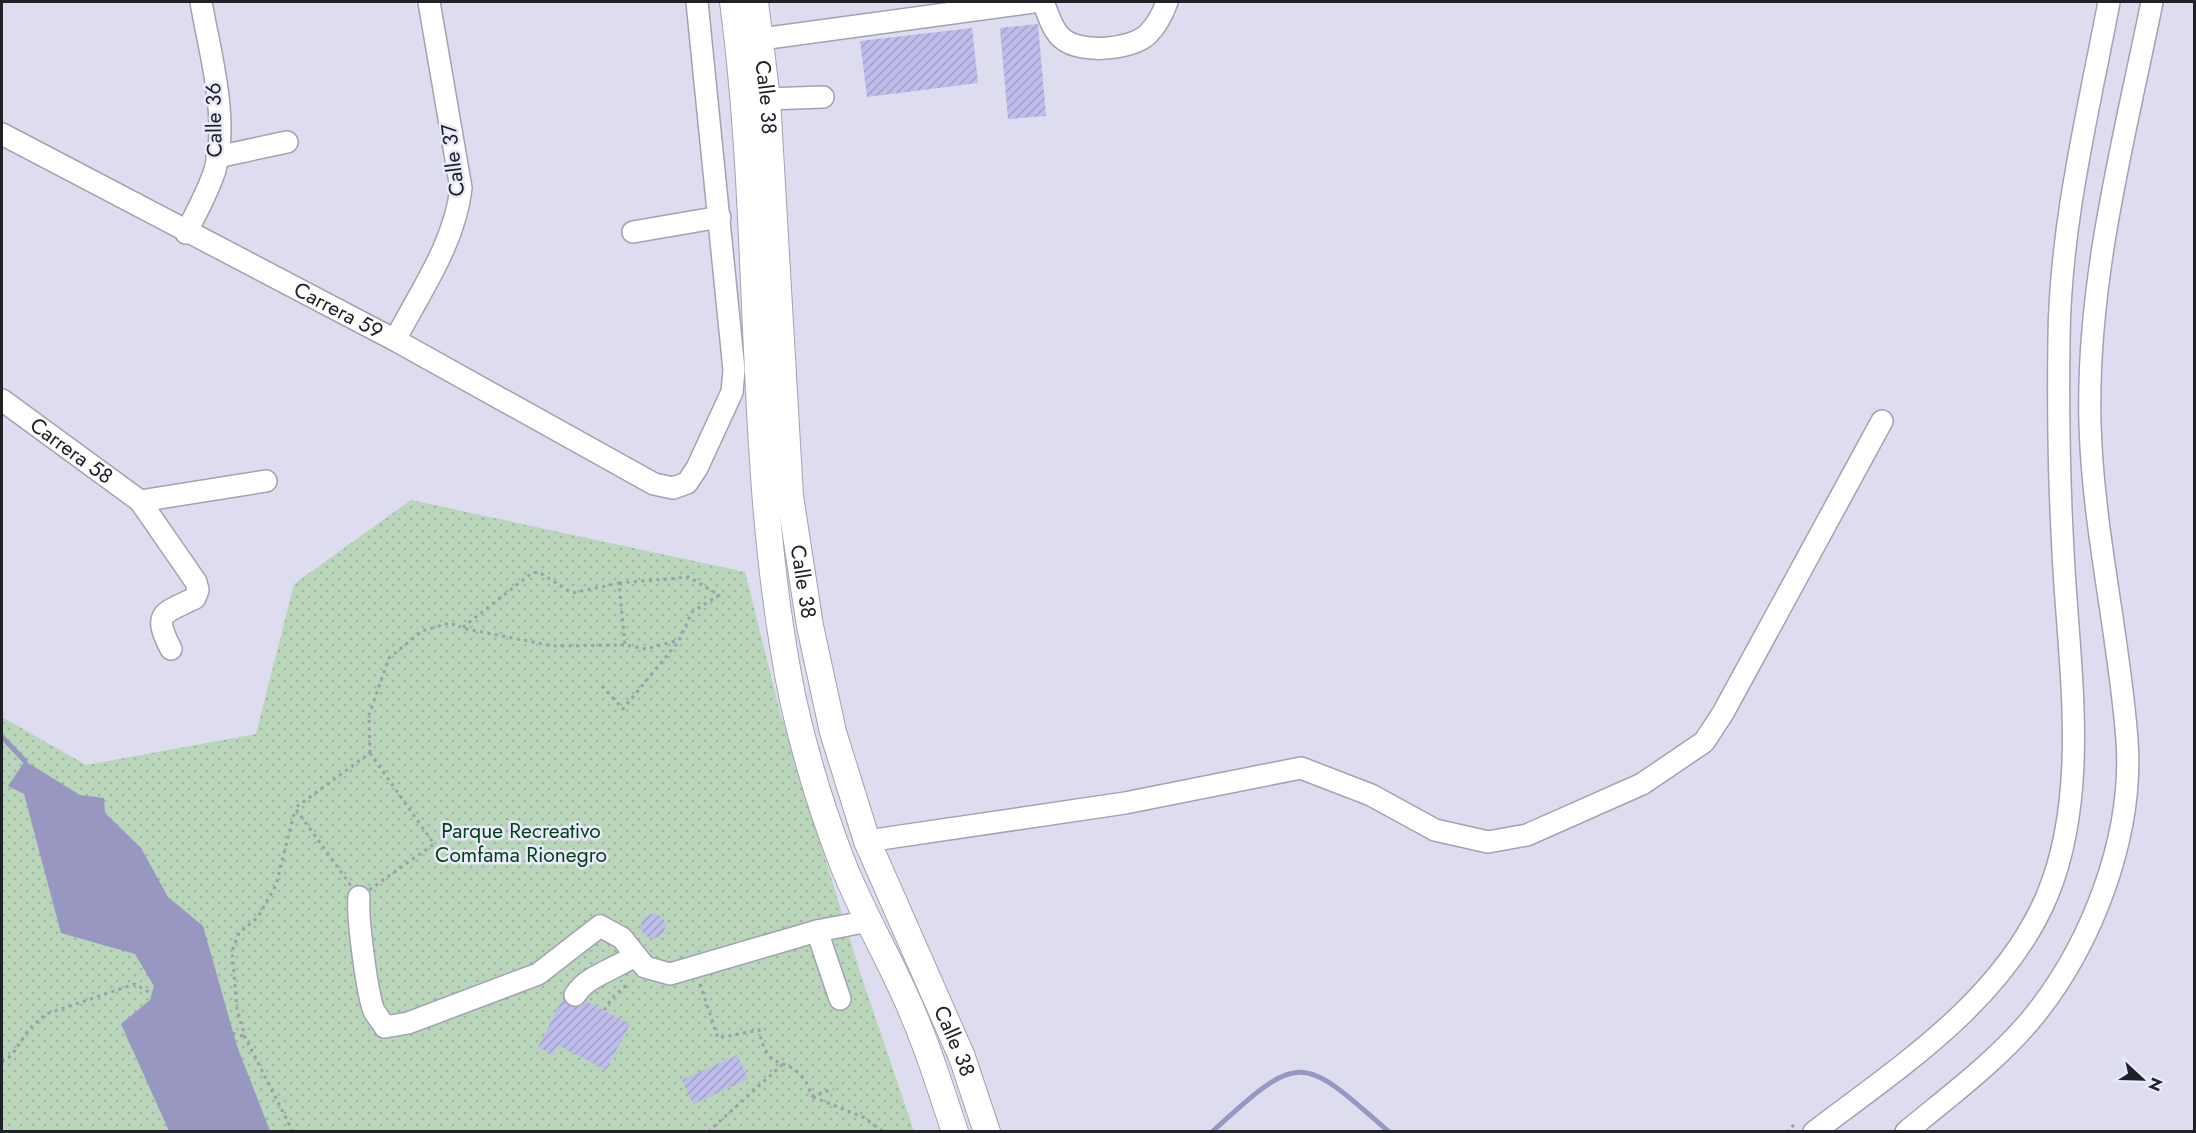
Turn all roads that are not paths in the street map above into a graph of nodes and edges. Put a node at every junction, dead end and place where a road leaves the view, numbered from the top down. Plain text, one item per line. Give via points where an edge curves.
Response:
1 (201, 2) edge
2 (429, 2) edge
3 (697, 2) edge
4 (733, 2) edge
5 (755, 2) edge
6 (1033, 2) edge
7 (1043, 2) edge
8 (1167, 2) edge
9 (2109, 2) edge
10 (2152, 2) edge
11 (930, 9) edge
12 (761, 39) junction
13 (823, 97) dead end
14 (767, 99) junction
15 (2, 134) edge
16 (287, 142) dead end
17 (217, 156) junction
18 (720, 217) junction
19 (633, 232) dead end
20 (186, 233) junction
21 (394, 340) junction
22 (2, 400) edge
23 (1882, 421) dead end
24 (266, 481) dead end
25 (140, 501) junction
26 (171, 649) dead end
27 (867, 841) junction
28 (359, 897) road end
29 (869, 921) junction
30 (817, 931) junction
31 (640, 961) junction
32 (575, 995) dead end
33 (840, 999) dead end
34 (1809, 1124) edge
35 (955, 1131) edge
36 (987, 1131) edge
37 (1906, 1131) edge

1 - 17 street, Calle 36 via 219,118
2 - 21 street, Calle 37 via 461,188 459,210
3 - 18 street
4 - 29 main road, Calle 38 via 747,124 762,420 777,592 794,701 819,795
5 - 12 main road, Calle 38
6 - 11 street
7 - 8 street via 1063,39 1079,47 1099,48 1133,43 1147,35
9 - 34 street via 2075,178 2059,337 2063,549 2073,743 2070,801 2060,858 2031,928 1997,977 1916,1054
10 - 37 street via 2098,282 2090,361 2094,502 2121,673 2127,743 2126,793 2113,864 2073,959 2029,1022 1978,1073
11 - 12 street
12 - 14 main road, Calle 38
13 - 14 street
14 - 27 main road, Calle 38 via 790,496 810,626 832,732
15 - 20 street, Carrera 59
16 - 17 street
17 - 20 street, Calle 36
18 - 19 street
18 - 21 street, Carrera 59 via 734,370 732,392 687,483 673,488 654,484
20 - 21 street, Carrera 59
22 - 25 street, Carrera 58
23 - 27 street via 1704,742 1642,784 1527,835 1488,842 1435,830 1371,795 1301,768 1125,803
24 - 25 street
25 - 26 street, Carrera 58 via 198,590 195,598 162,617 160,629
27 - 36 main road, Calle 38 via 958,1047
28 - 31 street via 362,945 374,1011 385,1027 402,1025 538,974 600,927 622,938
29 - 30 street
29 - 35 main road, Calle 38 via 903,991
30 - 31 street via 670,974
30 - 33 street
31 - 32 street via 583,982

